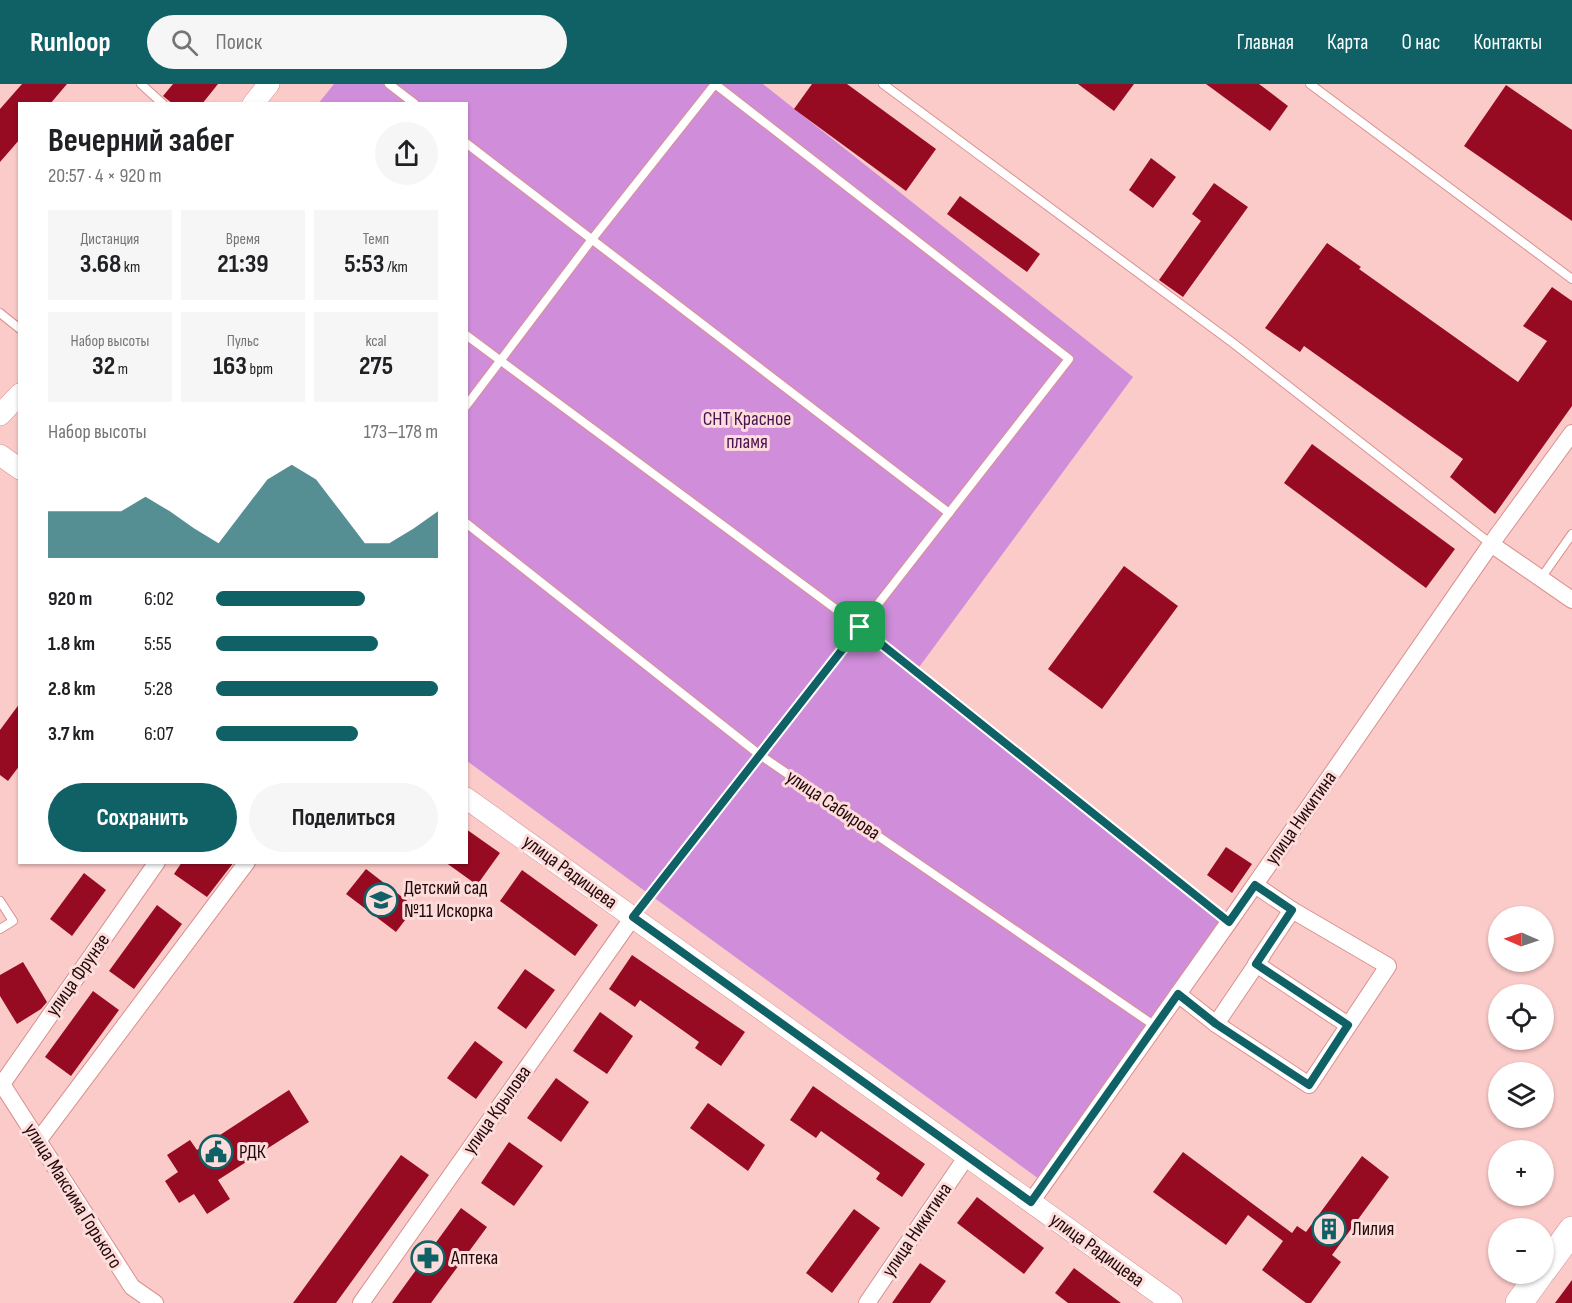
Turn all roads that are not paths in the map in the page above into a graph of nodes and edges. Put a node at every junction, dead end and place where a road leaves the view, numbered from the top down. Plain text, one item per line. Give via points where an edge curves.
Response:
1 (141, 84) edge
2 (268, 84) edge
3 (389, 84) edge
4 (715, 84) edge
5 (883, 84) edge
6 (1310, 84) edge
7 (161, 102) edge
8 (254, 102) edge
9 (412, 102) edge
10 (468, 144) edge
11 (593, 238) junction
12 (1572, 279) edge
13 (0, 313) edge
14 (18, 327) edge
15 (468, 336) edge
16 (501, 361) junction
17 (18, 396) edge
18 (468, 403) edge
19 (0, 415) edge
20 (1572, 433) edge
21 (0, 455) edge
22 (18, 468) edge
23 (949, 513) junction
24 (468, 525) edge
25 (1572, 534) edge
26 (1491, 544) junction
27 (1541, 578) junction
28 (1572, 600) edge
29 (860, 627) junction
30 (760, 755) junction
31 (468, 799) edge
32 (156, 864) edge
33 (246, 864) edge
34 (1255, 885) junction
35 (0, 901) edge
36 (1292, 910) junction
37 (633, 917) junction
38 (1229, 922) junction
39 (0, 929) edge
40 (1256, 964) junction
41 (1178, 994) junction
42 (1216, 1024) junction
43 (1348, 1025) junction
44 (1155, 1026) junction
45 (1, 1084) edge
46 (38, 1141) junction
47 (967, 1156) junction
48 (1031, 1202) junction
49 (1572, 1230) edge
50 (1554, 1255) edge
51 (1533, 1284) edge
52 (155, 1303) edge
53 (362, 1303) edge
54 (867, 1303) edge
55 (1172, 1303) edge
56 (1519, 1303) edge

1 - 7 lane
2 - 8 street
3 - 9 lane
4 - 11 lane
4 - 23 lane via 1069,359
5 - 26 lane via 1233,343
6 - 12 lane
10 - 11 lane
11 - 16 lane
11 - 23 lane
13 - 14 lane
15 - 16 lane
16 - 18 lane
16 - 29 lane
17 - 19 street
20 - 26 street, улица Никитина
21 - 22 street
23 - 29 lane
24 - 30 lane, улица Сабирова
25 - 27 lane
26 - 27 street
26 - 34 street, улица Никитина
27 - 28 street
29 - 30 lane
29 - 38 lane
30 - 37 lane
30 - 44 lane, улица Сабирова
31 - 37 street, улица Радищева
32 - 45 street, улица Фрунзе
33 - 46 street
34 - 36 street
34 - 38 street, улица Никитина
35 - 39 lane via 12,921
36 - 40 street
36 - 43 street via 1388,966
37 - 47 street, улица Радищева
37 - 53 street, улица Крылова
38 - 41 street, улица Никитина
40 - 42 street
40 - 43 street
41 - 42 street
41 - 44 street, улица Никитина
42 - 43 street via 1309,1085
44 - 48 street, улица Никитина
45 - 46 street, улица Максима Горького
46 - 52 street, улица Максима Горького via 132,1287
47 - 48 street, улица Радищева
47 - 54 street, улица Никитина
48 - 55 street, улица Радищева
49 - 50 main road
51 - 56 main road

